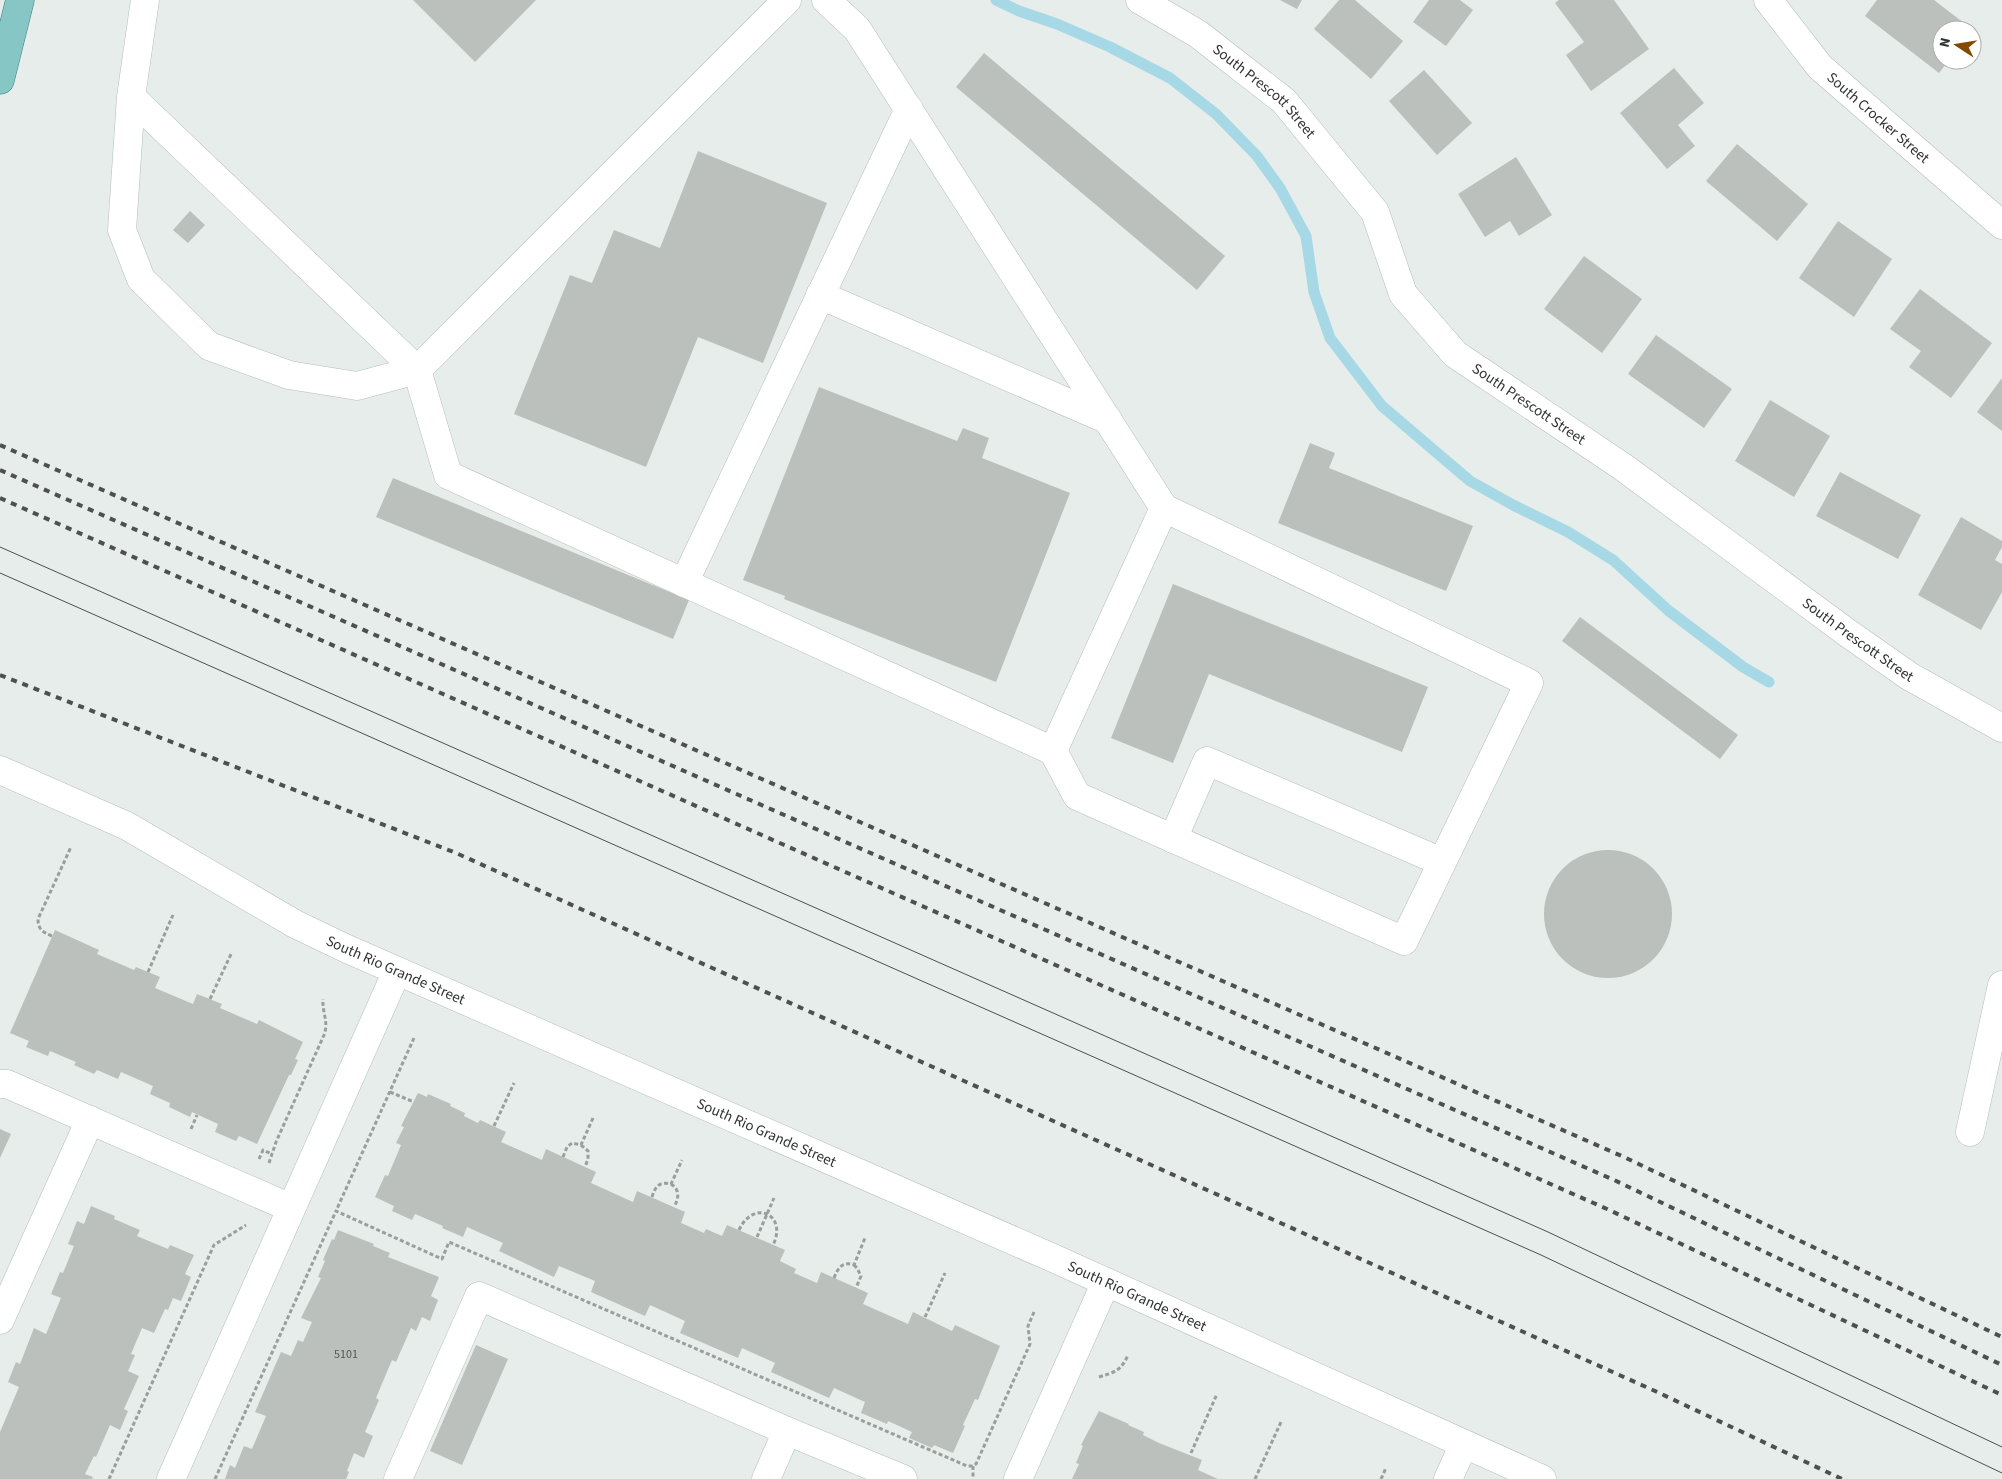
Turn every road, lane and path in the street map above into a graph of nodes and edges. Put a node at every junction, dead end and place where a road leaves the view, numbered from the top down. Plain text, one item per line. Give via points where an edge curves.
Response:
1 (20, 0) edge
2 (145, 0) edge
3 (787, 0) edge
4 (826, 0) edge
5 (1140, 0) edge
6 (1768, 0) edge
7 (0, 80) edge
8 (131, 97) junction
9 (909, 109) junction
10 (2002, 225) edge
11 (820, 295) junction
12 (417, 370) junction
13 (1108, 420) junction
14 (1164, 508) junction
15 (684, 584) junction
16 (2002, 728) edge
17 (1053, 751) junction
18 (0, 770) edge
19 (1173, 838) junction
20 (71, 847) dead end
21 (1442, 862) junction
22 (173, 915) dead end
23 (52, 936) dead end
24 (232, 952) dead end
25 (397, 971) junction
26 (148, 972) dead end
27 (2002, 986) edge
28 (210, 999) dead end
29 (323, 999) dead end
30 (414, 1038) dead end
31 (514, 1083) dead end
32 (0, 1084) edge
33 (390, 1092) junction
34 (414, 1102) dead end
35 (593, 1118) dead end
36 (90, 1120) junction
37 (494, 1126) dead end
38 (1970, 1132) dead end
39 (580, 1145) junction
40 (563, 1157) dead end
41 (682, 1160) dead end
42 (585, 1167) dead end
43 (671, 1184) junction
44 (258, 1194) junction
45 (652, 1197) dead end
46 (774, 1198) dead end
47 (674, 1207) dead end
48 (291, 1208) junction
49 (336, 1211) junction
50 (767, 1214) junction
51 (739, 1230) dead end
52 (756, 1237) dead end
53 (865, 1238) dead end
54 (773, 1245) dead end
55 (854, 1265) junction
56 (945, 1273) dead end
57 (834, 1278) dead end
58 (1106, 1282) junction
59 (856, 1288) dead end
60 (1034, 1312) dead end
61 (925, 1317) dead end
62 (0, 1320) edge
63 (1217, 1394) dead end
64 (1281, 1422) dead end
65 (787, 1432) junction
66 (1464, 1444) junction
67 (1191, 1454) dead end
68 (973, 1466) junction
69 (1386, 1468) dead end
70 (109, 1479) edge
71 (171, 1479) edge
72 (215, 1479) edge
73 (398, 1479) edge
74 (766, 1479) edge
75 (904, 1479) edge
76 (974, 1479) edge
77 (1018, 1479) edge
78 (1255, 1479) edge
79 (1381, 1479) edge
80 (1448, 1479) edge
81 (1542, 1479) edge

1 - 7 main road
2 - 8 street
3 - 12 street
4 - 9 street via 857,29
5 - 16 street, South Prescott Street via 1198,34 1284,101 1375,212 1403,294 1455,354 1623,468 1909,676
6 - 10 street, South Crocker Street via 1820,67
8 - 12 street
8 - 12 street via 122,230 141,278 209,346 289,375 357,386
9 - 11 street
9 - 13 street
11 - 13 street
11 - 15 street
12 - 15 street via 448,475
13 - 14 street
14 - 17 street
14 - 21 street via 1529,683
15 - 17 street
17 - 19 street via 1077,796
18 - 25 street, South Rio Grande Street via 127,826 295,924
19 - 21 street via 1207,761
19 - 21 street via 1404,941
20 - 23 path via 38,919 42,931
22 - 26 path
24 - 28 path
25 - 48 street
25 - 58 street, South Rio Grande Street
27 - 38 street
29 - 44 path via 324,1035 276,1142
30 - 33 path
31 - 37 path
32 - 36 street via 7,1084
33 - 34 path
33 - 49 path
35 - 39 path
36 - 44 street
36 - 62 street
39 - 40 path via 569,1145
39 - 42 path via 588,1151
41 - 43 path
43 - 45 path via 658,1185
43 - 47 path via 679,1195
44 - 48 street
44 - 70 path via 247,1225 214,1245
46 - 50 path
48 - 71 street
49 - 68 path via 442,1259 450,1242
49 - 72 path
50 - 51 path via 751,1214
50 - 52 path
50 - 54 path via 778,1229
53 - 55 path
55 - 57 path via 842,1265
55 - 59 path via 861,1276
56 - 61 path
58 - 66 street, South Rio Grande Street
58 - 77 street
60 - 68 path via 1028,1326 1030,1344
63 - 67 path
64 - 78 path
65 - 73 street via 479,1296
65 - 74 street
65 - 75 street
66 - 80 street
66 - 81 street, South Rio Grande Street
68 - 76 path
69 - 79 path

